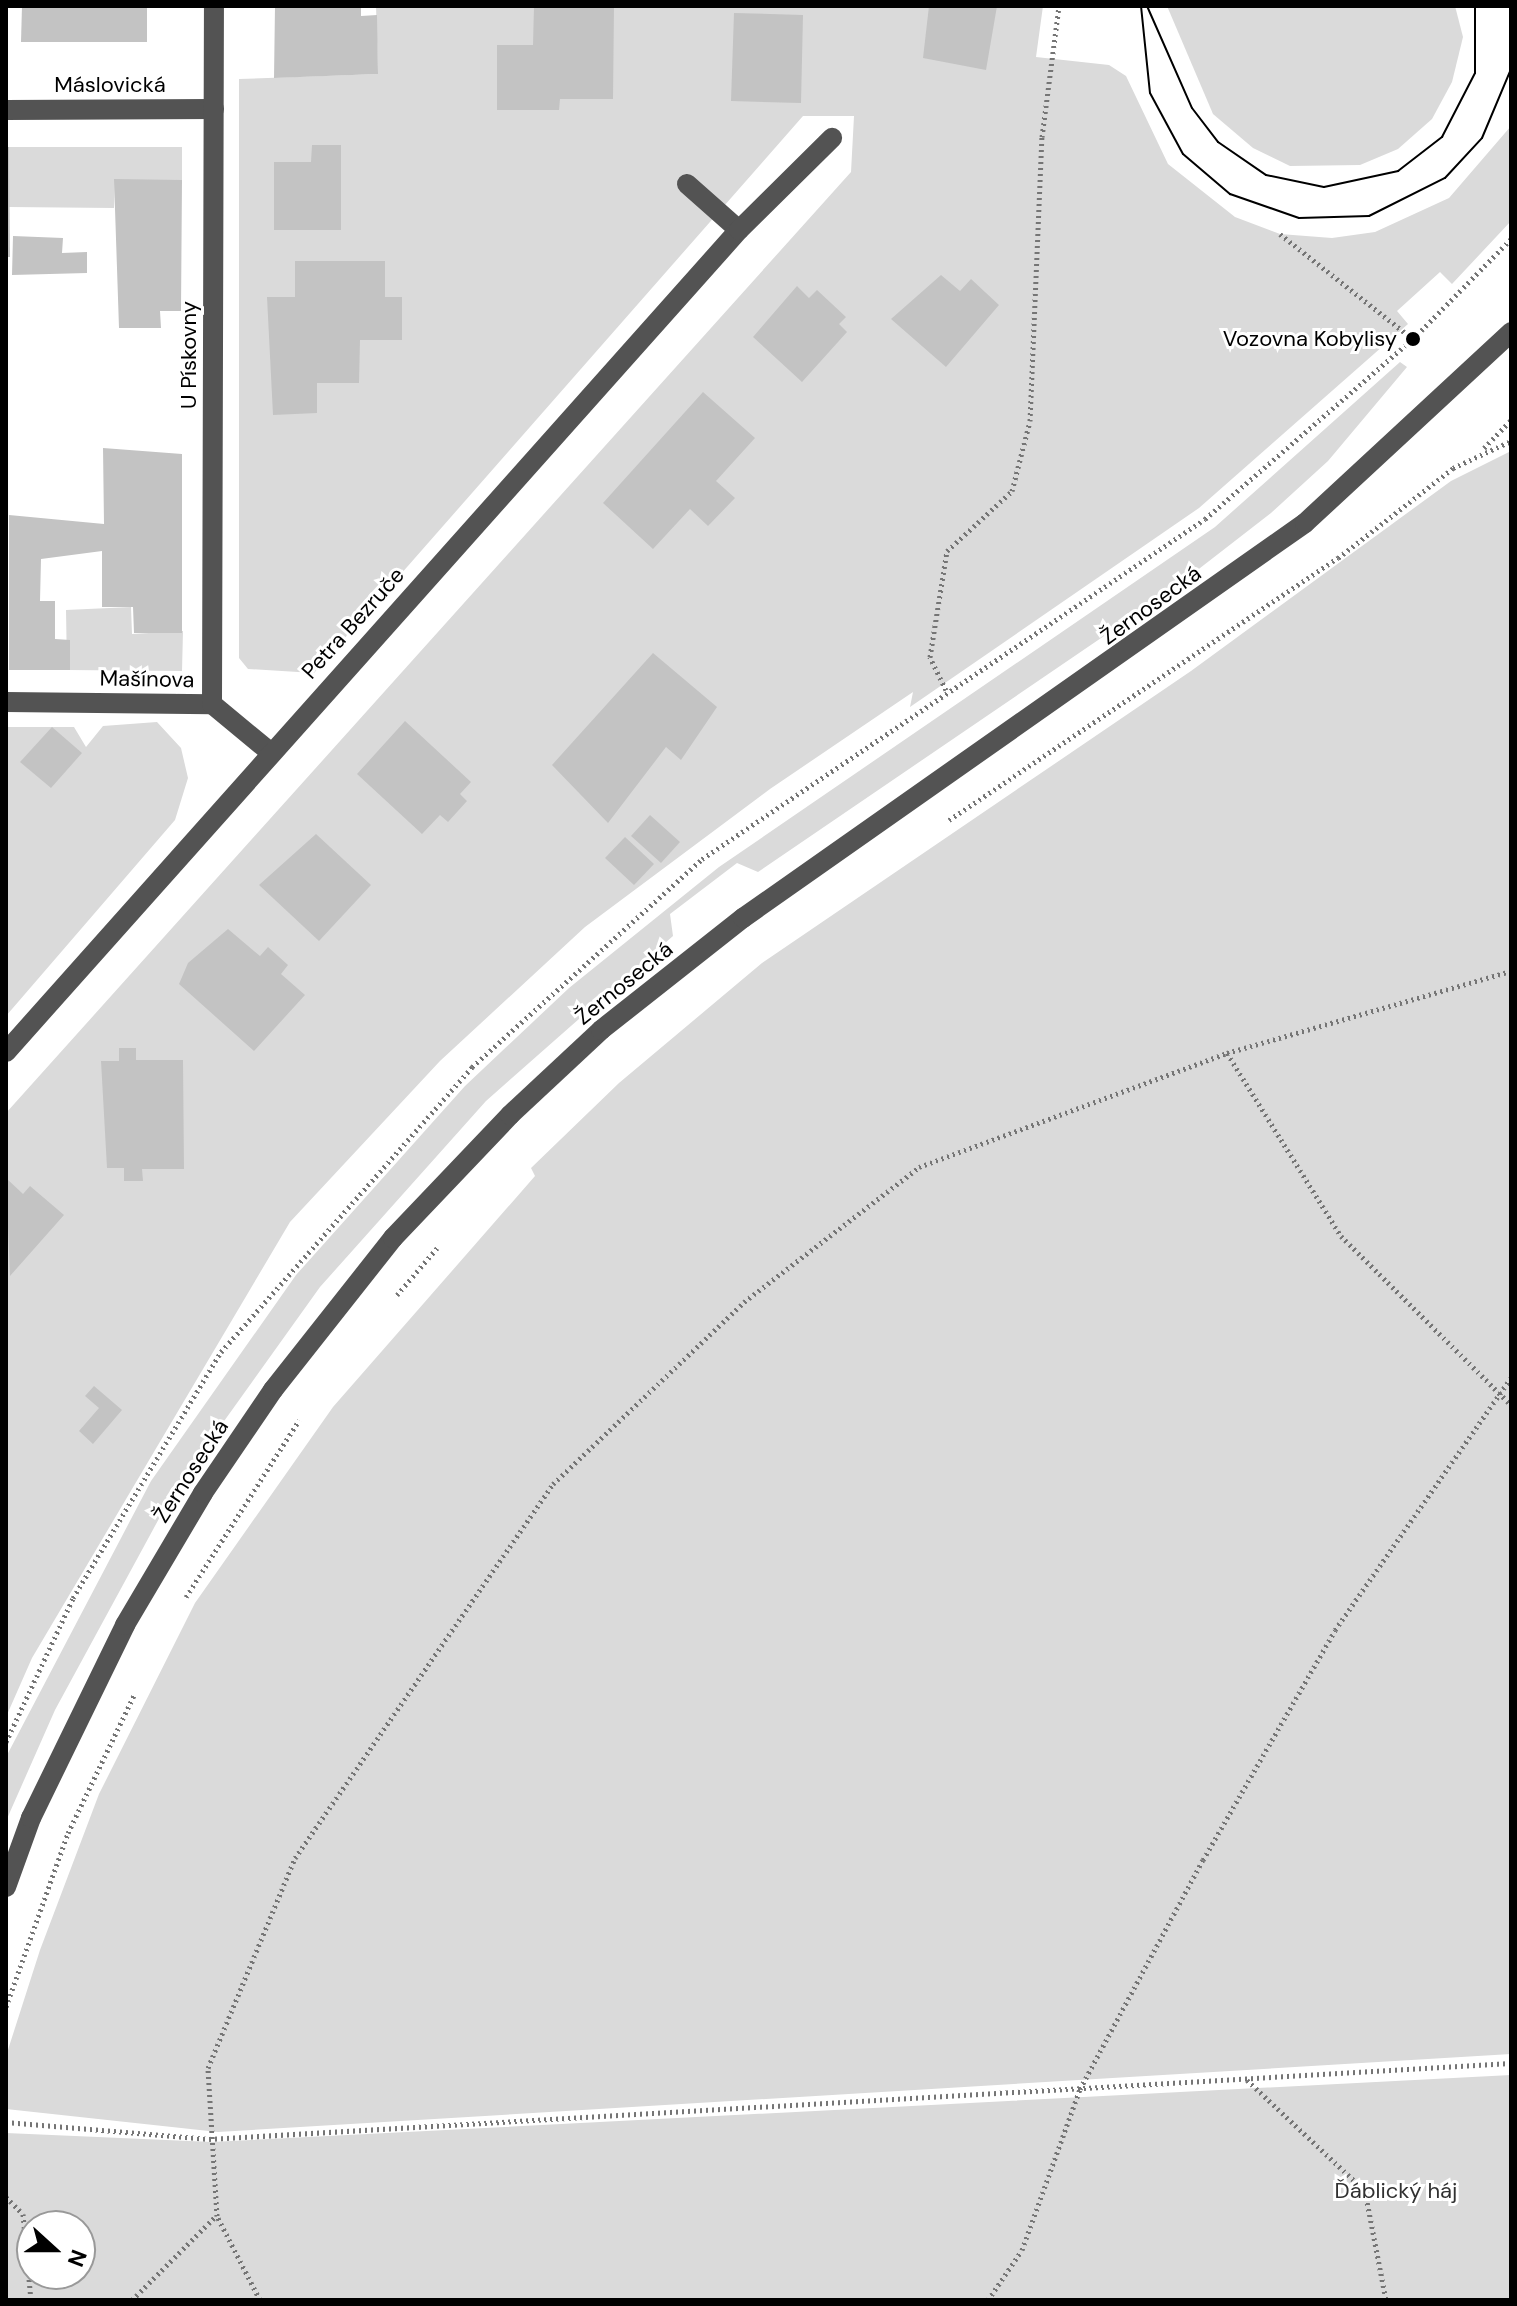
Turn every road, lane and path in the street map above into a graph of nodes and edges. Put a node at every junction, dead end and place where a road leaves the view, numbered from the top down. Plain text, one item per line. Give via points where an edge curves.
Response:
1 (214, 6) edge
2 (1059, 6) edge
3 (214, 109) junction
4 (6, 110) edge
5 (832, 138) dead end
6 (687, 184) dead end
7 (739, 230) junction
8 (1280, 234) dead end
9 (1511, 239) edge
10 (1511, 332) edge
11 (1511, 420) edge
12 (1511, 441) edge
13 (1482, 450) junction
14 (946, 690) dead end
15 (6, 702) edge
16 (212, 704) junction
17 (270, 752) junction
18 (946, 822) dead end
19 (1511, 971) edge
20 (6, 1052) edge
21 (1227, 1053) junction
22 (441, 1243) dead end
23 (391, 1302) dead end
24 (1511, 1378) edge
25 (1501, 1397) junction
26 (1511, 1405) edge
27 (304, 1412) dead end
28 (180, 1607) dead end
29 (143, 1676) dead end
30 (6, 1887) edge
31 (6, 2007) edge
32 (1511, 2063) edge
33 (1246, 2079) junction
34 (1080, 2089) junction
35 (6, 2122) edge
36 (209, 2139) junction
37 (6, 2197) edge
38 (217, 2216) junction
39 (31, 2300) edge
40 (132, 2300) edge
41 (260, 2300) edge
42 (988, 2300) edge
43 (1386, 2300) edge

1 - 3 street, U Pískovny
2 - 14 path via 1042,137 1030,421 1012,491 947,551 930,657
3 - 4 street, Máslovická
3 - 16 street, U Pískovny
5 - 7 street, Petra Bezruče
6 - 7 street
7 - 17 street, Petra Bezruče
8 - 9 path via 1413,339
10 - 30 street, Žernosecká via 1305,523 743,918 601,1030 510,1115 393,1238 273,1390 203,1493 125,1625 31,1818
11 - 13 path
12 - 13 path
13 - 18 path via 1338,558
15 - 16 street, Mašínova
16 - 17 street, Mašínova
17 - 20 street, Petra Bezruče
19 - 21 path
21 - 25 path via 1341,1236
21 - 36 path via 919,1167 744,1302 553,1484 295,1858 208,2068
22 - 23 path
24 - 25 path
25 - 26 path
25 - 34 path via 1335,1630
27 - 28 path
29 - 31 path via 68,1833
32 - 33 path
33 - 34 path
33 - 43 path via 1365,2191
34 - 36 path
34 - 42 path via 1022,2250
35 - 36 path
36 - 38 path
37 - 39 path via 23,2214
38 - 40 path
38 - 41 path

